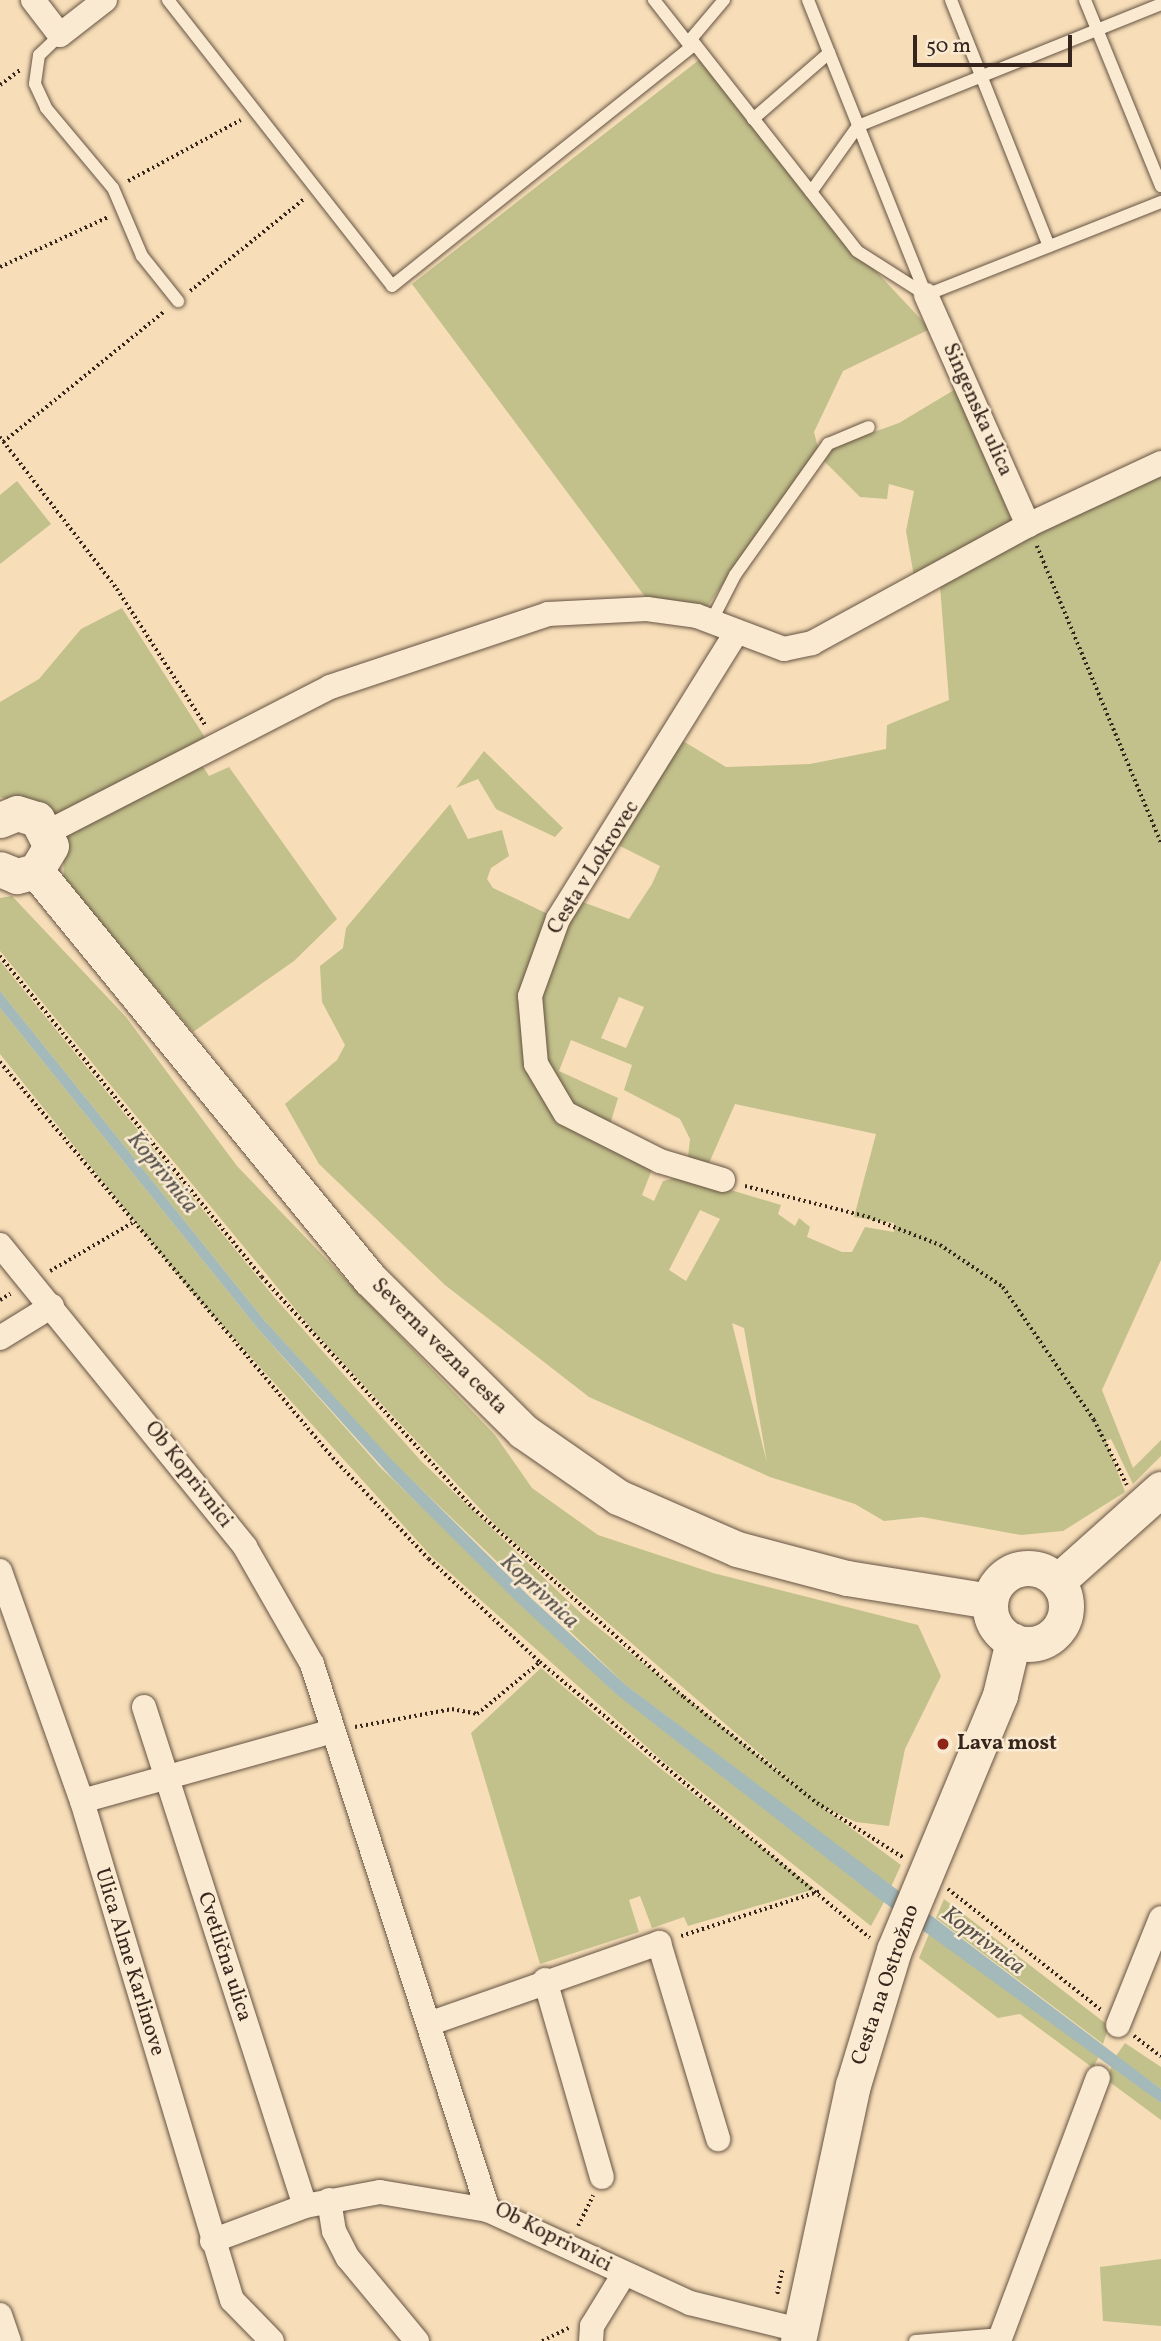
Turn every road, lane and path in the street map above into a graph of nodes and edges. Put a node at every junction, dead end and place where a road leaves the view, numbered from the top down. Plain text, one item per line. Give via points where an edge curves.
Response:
1 (33, 0) edge
2 (105, 0) edge
3 (168, 0) edge
4 (654, 0) edge
5 (724, 0) edge
6 (808, 0) edge
7 (951, 0) edge
8 (1085, 0) edge
9 (1161, 4) edge
10 (1097, 29) junction
11 (60, 35) junction
12 (829, 53) junction
13 (981, 76) junction
14 (252, 114) junction
15 (753, 119) junction
16 (858, 126) junction
17 (1161, 186) edge
18 (113, 188) junction
19 (316, 189) junction
20 (811, 192) junction
21 (1161, 202) edge
22 (123, 210) junction
23 (1049, 246) junction
24 (0, 267) edge
25 (926, 295) junction
26 (178, 301) junction
27 (869, 427) dead end
28 (2, 440) edge
29 (1161, 463) edge
30 (1028, 525) junction
31 (711, 622) junction
32 (736, 633) junction
33 (218, 743) junction
34 (0, 820) edge
35 (48, 832) junction
36 (1161, 843) edge
37 (0, 869) edge
38 (36, 871) junction
39 (0, 956) edge
40 (0, 1062) edge
41 (723, 1180) joint
42 (132, 1223) junction
43 (0, 1245) edge
44 (30, 1282) junction
45 (52, 1306) junction
46 (0, 1338) edge
47 (1150, 1499) edge
48 (0, 1571) edge
49 (1058, 1581) junction
50 (990, 1601) junction
51 (1013, 1641) junction
52 (540, 1662) junction
53 (144, 1707) dead end
54 (332, 1731) junction
55 (167, 1778) junction
56 (82, 1801) junction
57 (926, 1872) junction
58 (820, 1891) junction
59 (1161, 1918) edge
60 (659, 1943) junction
61 (885, 1946) junction
62 (545, 1980) junction
63 (431, 2023) junction
64 (1118, 2025) junction
65 (1161, 2056) edge
66 (1098, 2078) dead end
67 (718, 2139) dead end
68 (601, 2177) joint
69 (329, 2200) junction
70 (305, 2206) junction
71 (488, 2210) junction
72 (212, 2241) junction
73 (568, 2247) junction
74 (624, 2274) junction
75 (0, 2315) edge
76 (592, 2334) edge
77 (799, 2336) edge
78 (1000, 2337) edge
79 (9, 2341) edge
80 (272, 2341) edge
81 (417, 2341) edge
82 (542, 2341) edge
83 (915, 2341) edge

1 - 11 street
2 - 11 street
3 - 14 lane
4 - 19 lane via 691,47 392,286
5 - 15 lane via 691,39
6 - 12 lane
7 - 13 lane
8 - 10 lane
9 - 10 lane
10 - 13 lane
10 - 17 lane
11 - 18 lane via 39,55 35,84 46,107
12 - 15 lane
12 - 16 lane
13 - 16 lane
13 - 23 lane
14 - 18 path
14 - 19 lane
15 - 20 lane
16 - 20 lane
16 - 25 lane
18 - 22 lane
19 - 26 path
20 - 25 lane via 857,251
21 - 23 lane
22 - 24 path
22 - 26 lane via 142,256
23 - 25 lane
25 - 30 street, Singenska ulica
26 - 28 path
27 - 31 lane via 828,444 735,575
28 - 33 path via 117,589
29 - 30 street
30 - 32 street via 812,643 784,649
30 - 36 path
31 - 32 street
31 - 33 street via 647,609 548,614 330,687
32 - 41 street, Cesta v Lokrovec via 558,919 530,996 536,1064 565,1113 660,1161
33 - 35 street
34 - 35 street via 27,815
35 - 38 street via 48,856
37 - 38 street via 17,876
38 - 50 street, Severna vezna cesta via 370,1279 523,1431 618,1497 737,1549 846,1578
39 - 57 path via 262,1277 464,1499 684,1697 817,1802
40 - 42 path
41 - 47 path via 868,1217 940,1245 1003,1287
42 - 44 path
42 - 52 path via 333,1458
43 - 44 street, Ob Koprivnici
44 - 45 street, Ob Koprivnici
45 - 46 street
45 - 54 street, Ob Koprivnici via 245,1547 312,1664
47 - 49 street
48 - 56 street, Ulica Alme Karlinove
49 - 50 street via 1023,1567 1000,1579
49 - 51 street via 1067,1605 1058,1630 1038,1643
50 - 51 street via 995,1625
51 - 57 street, Cesta na Ostrožno via 1000,1695
52 - 54 path via 477,1714 452,1709
52 - 58 path
53 - 55 street, Cvetlična ulica
54 - 55 street
54 - 63 street, Ob Koprivnici
55 - 56 street
55 - 70 street, Cvetlična ulica
56 - 72 street, Ulica Alme Karlinove
57 - 61 street, Cesta na Ostrožno
57 - 64 path
58 - 60 path
58 - 61 path
59 - 64 street
60 - 62 street
60 - 67 street
61 - 77 street, Cesta na Ostrožno
62 - 63 street
62 - 68 street
63 - 71 street, Ob Koprivnici
64 - 65 path
66 - 78 street
68 - 73 path
69 - 70 street
69 - 71 street via 380,2192
69 - 81 street via 334,2231 348,2258
70 - 72 street
71 - 73 street, Ob Koprivnici
72 - 80 street, Ulica Alme Karlinove via 232,2301
73 - 74 street, Ob Koprivnici
74 - 76 street
74 - 77 street, Ob Koprivnici via 690,2303
75 - 79 street
76 - 82 path via 570,2327
78 - 83 lane

